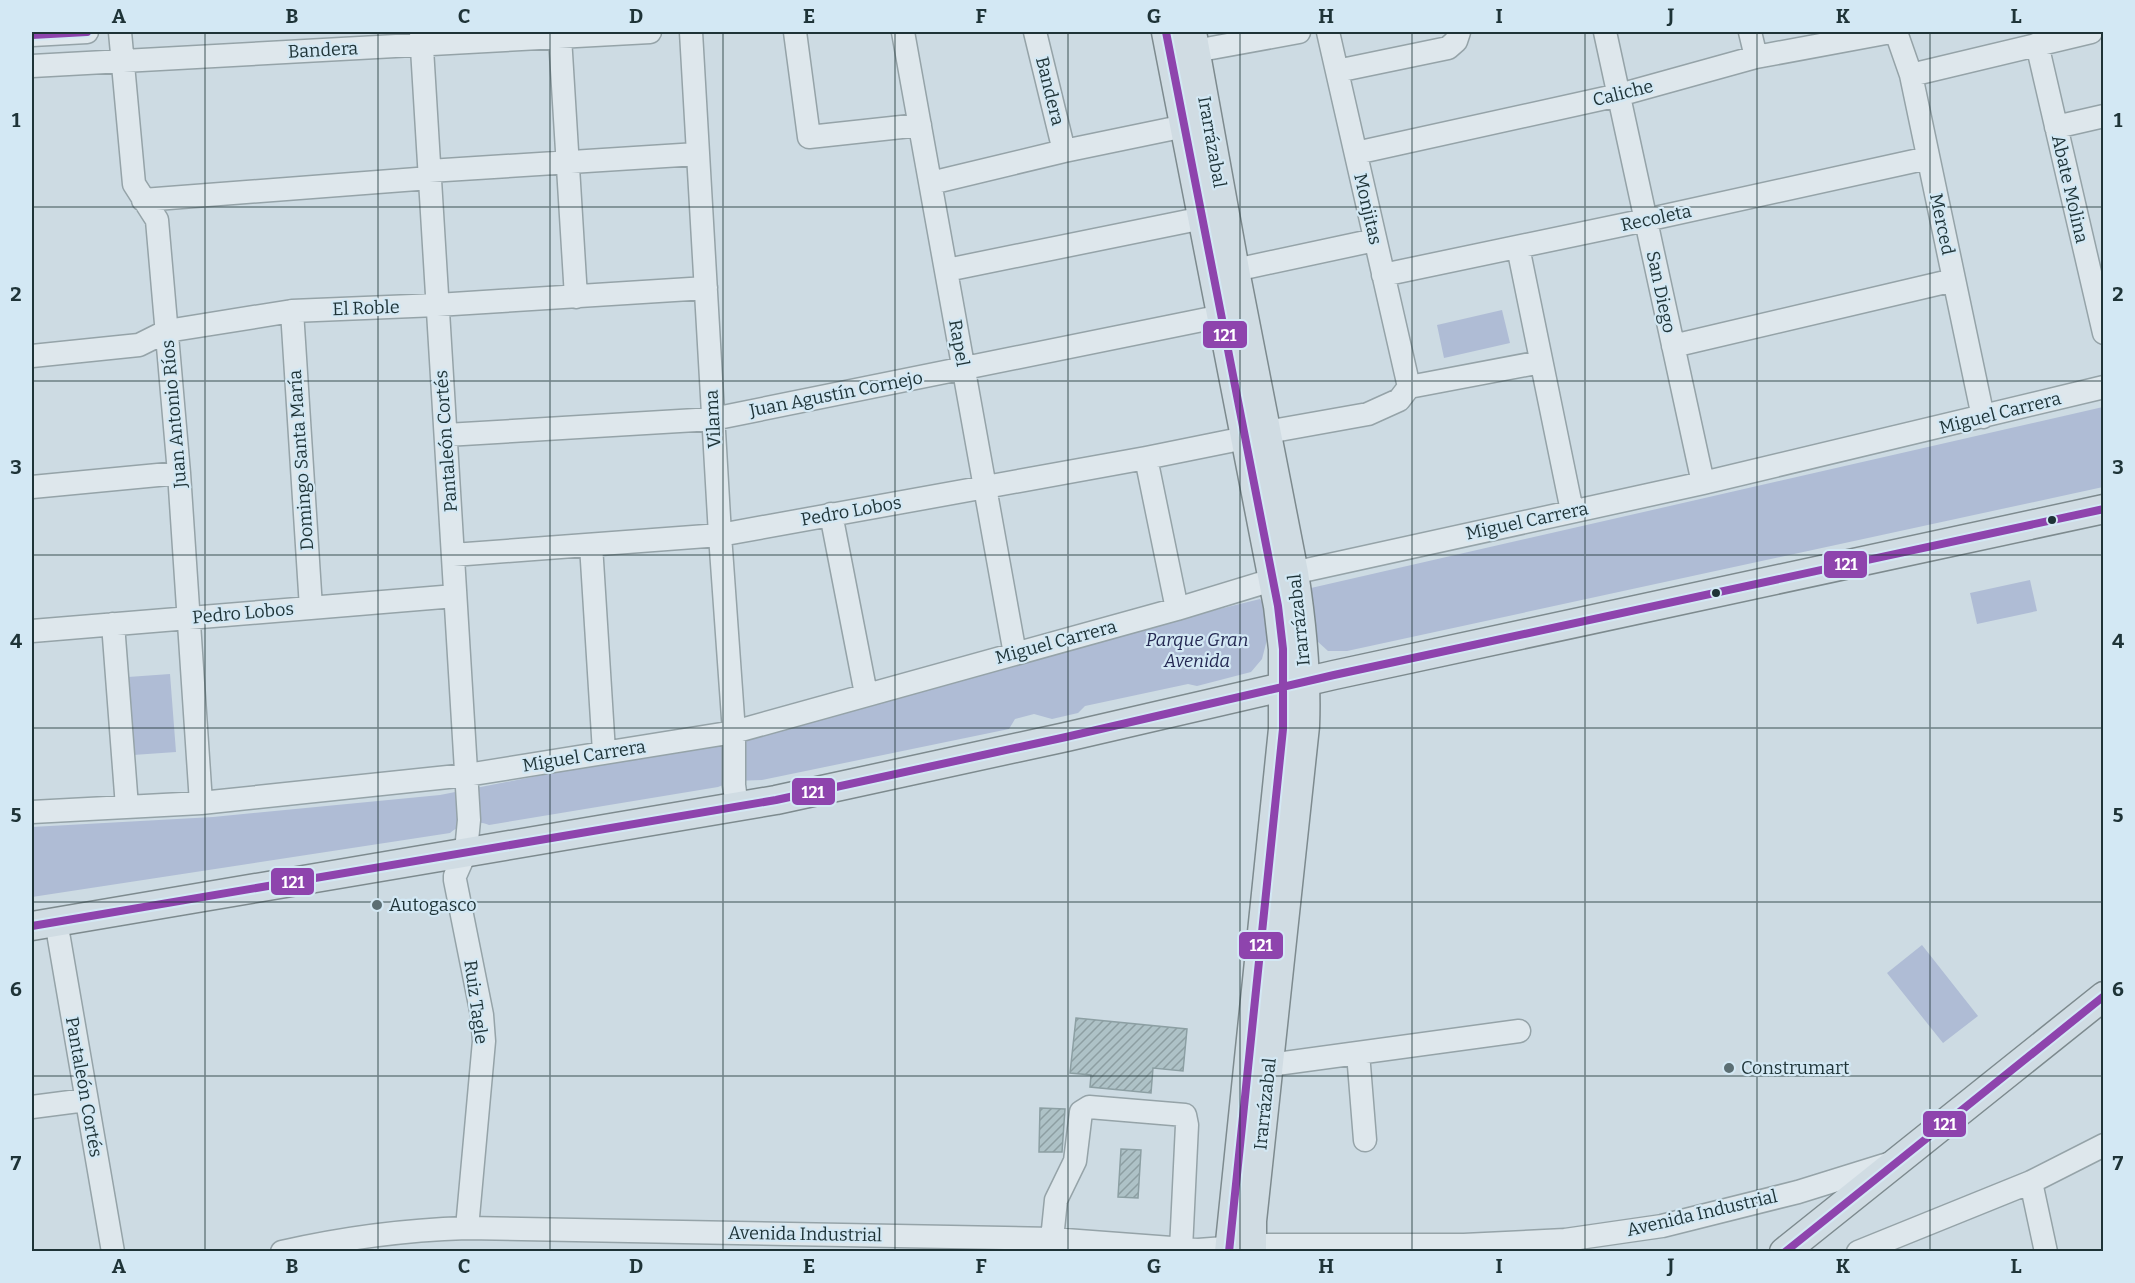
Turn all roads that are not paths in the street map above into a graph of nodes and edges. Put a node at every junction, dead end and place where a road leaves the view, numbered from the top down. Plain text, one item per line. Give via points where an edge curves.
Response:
1 (87, 32) edge
2 (120, 32) edge
3 (650, 32) edge
4 (691, 32) edge
5 (795, 32) edge
6 (903, 32) edge
7 (1035, 32) edge
8 (1166, 32) edge
9 (1299, 32) edge
10 (1328, 32) edge
11 (1459, 32) edge
12 (1605, 32) edge
13 (1750, 32) edge
14 (1891, 32) edge
15 (1896, 32) edge
16 (2091, 32) edge
17 (32, 35) edge
18 (560, 37) junction
19 (421, 38) edge
20 (1193, 41) edge
21 (2037, 44) junction
22 (1756, 57) junction
23 (121, 62) junction
24 (32, 66) edge
25 (1336, 71) junction
26 (1911, 75) junction
27 (1618, 95) junction
28 (2103, 117) edge
29 (920, 125) junction
30 (1185, 126) junction
31 (2056, 127) junction
32 (1064, 151) junction
33 (1356, 153) junction
34 (698, 154) junction
35 (1928, 158) junction
36 (567, 162) junction
37 (429, 174) junction
38 (931, 183) junction
39 (143, 200) junction
40 (1203, 218) junction
41 (1646, 220) junction
42 (1375, 240) junction
43 (1518, 247) junction
44 (2095, 256) edge
45 (946, 270) junction
46 (1235, 270) junction
47 (1383, 275) junction
48 (1954, 280) junction
49 (706, 288) junction
50 (576, 297) junction
51 (438, 305) junction
52 (292, 311) junction
53 (1222, 316) junction
54 (167, 332) junction
55 (2103, 333) edge
56 (1673, 346) junction
57 (32, 356) edge
58 (1541, 362) junction
59 (963, 369) junction
60 (1409, 387) junction
61 (2103, 387) edge
62 (1983, 417) junction
63 (713, 419) junction
64 (446, 435) junction
65 (1256, 435) junction
66 (1146, 458) junction
67 (179, 473) junction
68 (1703, 483) junction
69 (32, 487) edge
70 (986, 487) junction
71 (2103, 509) edge
72 (1572, 511) junction
73 (831, 514) junction
74 (720, 535) junction
75 (591, 545) junction
76 (453, 555) junction
77 (1283, 576) junction
78 (455, 596) junction
79 (311, 608) junction
80 (1177, 609) junction
81 (189, 618) junction
82 (113, 624) junction
83 (32, 631) edge
84 (1016, 654) junction
85 (1295, 685) junction
86 (866, 694) junction
87 (735, 732) junction
88 (604, 752) junction
89 (467, 775) junction
90 (201, 803) junction
91 (127, 807) junction
92 (737, 807) junction
93 (32, 812) edge
94 (466, 851) junction
95 (44, 924) edge
96 (2103, 996) edge
97 (1519, 1031) dead end
98 (1359, 1053) junction
99 (1269, 1065) junction
100 (86, 1100) junction
101 (32, 1107) edge
102 (1365, 1140) dead end
103 (2103, 1145) edge
104 (1896, 1162) junction
105 (2031, 1182) junction
106 (467, 1228) junction
107 (1052, 1239) junction
108 (1181, 1249) junction
109 (1240, 1250) edge
110 (113, 1251) edge
111 (282, 1251) edge
112 (1784, 1251) edge
113 (1858, 1251) edge
114 (2046, 1251) edge

1 - 17 street
2 - 23 street, Juan Antonio Ríos
3 - 18 street, Bandera
4 - 34 street, Vilama
5 - 29 street via 809,137
6 - 29 street, Rapel
7 - 32 street, Bandera
8 - 30 main road, Irarrázabal
9 - 20 street
10 - 25 street, Monjitas
11 - 25 street via 1448,48
12 - 27 street, San Diego
13 - 22 street
14 - 22 street, Caliche
15 - 26 street, Merced
16 - 21 street
18 - 19 street, Bandera
18 - 36 street
19 - 23 street, Bandera
19 - 37 street, Pantaleón Cortés
20 - 46 main road, Irarrázabal
21 - 26 street
21 - 31 street, Abate Molina
22 - 27 street, Caliche
23 - 24 street, Bandera
23 - 39 street, Juan Antonio Ríos via 134,184
25 - 33 street, Monjitas
26 - 35 street, Merced
27 - 33 street, Caliche
27 - 41 street, San Diego
28 - 31 street
29 - 38 street, Rapel
30 - 32 street
30 - 40 main road, Irarrázabal
31 - 44 street, Abate Molina
32 - 38 street
33 - 42 street, Monjitas
34 - 36 street
34 - 49 street, Vilama
35 - 41 street, Recoleta
35 - 48 street, Merced
36 - 37 street
36 - 50 street
37 - 39 street
37 - 51 street, Pantaleón Cortés
38 - 45 street, Rapel
39 - 54 street, Juan Antonio Ríos via 157,220
40 - 45 street
40 - 53 main road, Irarrázabal
41 - 43 street, Recoleta
41 - 56 street, San Diego
42 - 46 street
42 - 47 street, Monjitas
43 - 47 street, Recoleta
43 - 58 street
44 - 55 street, Abate Molina
45 - 59 street, Rapel
46 - 65 main road, Irarrázabal
47 - 60 street, Monjitas
48 - 56 street
48 - 62 street, Merced
49 - 50 street, El Roble
49 - 63 street, Vilama
50 - 51 street, El Roble
51 - 52 street, El Roble
51 - 64 street, Pantaleón Cortés
52 - 54 street, El Roble
52 - 79 street, Domingo Santa María
53 - 59 street, Juan Agustín Cornejo
53 - 65 main road, Irarrázabal
54 - 57 street, El Roble via 139,345
54 - 67 street, Juan Antonio Ríos
56 - 68 street, San Diego
58 - 60 street
58 - 72 street
59 - 63 street, Juan Agustín Cornejo
59 - 70 street, Rapel
60 - 65 street, Pedro Lobos via 1399,400 1368,414
61 - 62 street, Miguel Carrera
62 - 68 street, Miguel Carrera
63 - 64 street, Juan Agustín Cornejo
63 - 74 street, Vilama
64 - 76 street, Pantaleón Cortés
65 - 66 street, Pedro Lobos
65 - 77 main road, Irarrázabal
66 - 70 street, Pedro Lobos
66 - 80 street
67 - 69 street
67 - 81 street, Juan Antonio Ríos
68 - 72 street, Miguel Carrera
70 - 73 street, Pedro Lobos
70 - 84 street, Rapel
71 - 85 main road
72 - 77 street, Miguel Carrera
73 - 74 street, Pedro Lobos
73 - 86 street
74 - 75 street, Pedro Lobos
74 - 87 street, Vilama
75 - 76 street, Pedro Lobos
75 - 88 street
76 - 78 street, Pantaleón Cortés
77 - 80 street, Miguel Carrera
77 - 85 main road, Irarrázabal via 1302,620
78 - 79 street, Pedro Lobos
78 - 89 street, Pantaleón Cortés
79 - 81 street, Pedro Lobos
80 - 84 street, Miguel Carrera
81 - 82 street, Pedro Lobos
81 - 90 street, Juan Antonio Ríos
82 - 83 street, Pedro Lobos
82 - 91 street
84 - 86 street, Miguel Carrera
85 - 92 main road
85 - 99 main road, Irarrázabal via 1305,726
85 - 109 main road, Irarrázabal via 1283,729
86 - 87 street, Miguel Carrera
87 - 88 street, Miguel Carrera
87 - 92 street, Vilama
88 - 89 street, Miguel Carrera
89 - 90 street, Miguel Carrera
89 - 94 street, Pantaleón Cortés
90 - 91 street, Miguel Carrera
91 - 93 street, Miguel Carrera
92 - 94 main road
94 - 95 main road
94 - 106 street, Ruiz Tagle via 455,876 456,892 484,1041
95 - 100 street, Pantaleón Cortés
96 - 104 main road
97 - 98 street
98 - 99 street
98 - 102 street
99 - 109 main road, Irarrázabal
100 - 101 street
100 - 110 street, Pantaleón Cortés
103 - 105 street
104 - 109 street, Avenida Industrial via 1798,1192 1662,1226 1565,1240 1464,1245 1265,1245
104 - 112 main road
105 - 113 street
105 - 114 street
106 - 107 street, Avenida Industrial
106 - 111 street, Avenida Industrial via 413,1230
107 - 108 street, Avenida Industrial
107 - 108 street via 1056,1200 1075,1161 1081,1112 1089,1107 1185,1115
108 - 109 street, Avenida Industrial

